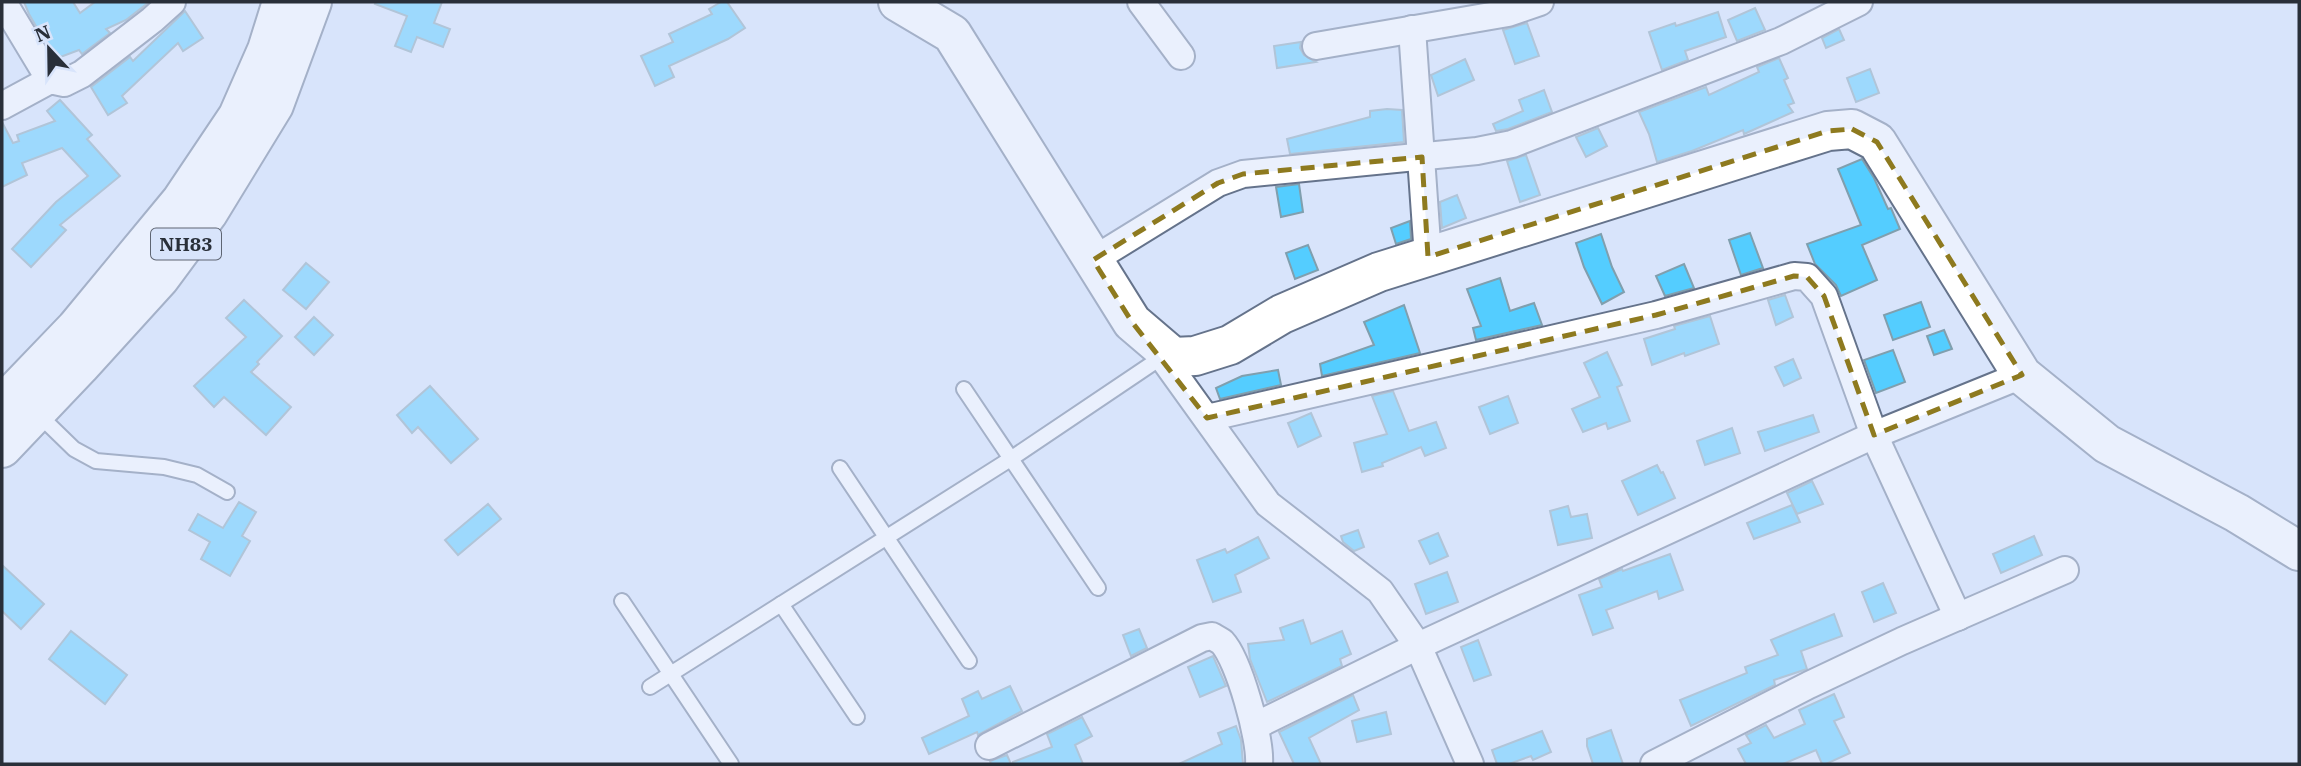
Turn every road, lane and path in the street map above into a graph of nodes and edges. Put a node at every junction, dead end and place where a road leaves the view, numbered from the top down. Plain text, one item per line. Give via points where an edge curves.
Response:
1 (3, 2) edge
2 (172, 2) edge
3 (282, 2) edge
4 (312, 2) edge
5 (898, 2) edge
6 (1540, 2) edge
7 (1859, 2) edge
8 (1146, 4) edge
9 (1480, 9) edge
10 (1412, 29) junction
11 (1316, 46) dead end
12 (1181, 56) dead end
13 (50, 80) junction
14 (2, 106) edge
15 (1422, 156) junction
16 (1428, 257) junction
17 (1093, 260) junction
18 (1153, 344) junction
19 (2022, 375) junction
20 (964, 389) dead end
21 (19, 409) edge
22 (1207, 418) junction
23 (1874, 435) junction
24 (2, 448) edge
25 (1012, 458) junction
26 (840, 468) dead end
27 (227, 492) dead end
28 (887, 537) junction
29 (2297, 550) edge
30 (2065, 570) dead end
31 (1098, 588) dead end
32 (622, 601) dead end
33 (781, 604) junction
34 (1958, 617) junction
35 (1418, 646) junction
36 (969, 661) dead end
37 (669, 675) junction
38 (650, 687) dead end
39 (857, 717) dead end
40 (1255, 726) junction
41 (989, 746) dead end
42 (731, 764) edge
43 (1259, 764) edge
44 (1470, 764) edge
45 (1654, 764) edge

1 - 13 street
2 - 13 street via 82,74 64,82
3 - 21 main road via 238,116 181,201 76,328
4 - 21 main road, NH83 via 274,105 208,213 160,278
5 - 17 main road via 952,34
6 - 9 street via 1508,13
7 - 15 street via 1781,41 1512,144
8 - 12 street
9 - 10 street
10 - 11 street
10 - 15 street
13 - 14 street
15 - 16 street
15 - 17 street via 1243,174 1217,183
16 - 18 main road via 1346,285 1282,314 1230,345 1195,356 1173,357
16 - 19 main road via 1828,131 1852,130 1878,142
17 - 18 main road via 1132,322
18 - 22 street
18 - 25 lane
19 - 23 street
19 - 29 main road via 2107,444
20 - 25 lane
21 - 24 main road, NH83
21 - 27 lane via 96,461 164,467 197,475
22 - 23 street via 1656,315 1794,276 1807,277 1824,296
22 - 35 street via 1268,504 1380,591
23 - 34 street
23 - 35 street
25 - 28 lane
25 - 31 lane
26 - 28 lane
28 - 33 lane
28 - 36 lane
30 - 34 street
32 - 37 lane
33 - 37 lane
33 - 39 lane
34 - 45 street via 1809,685
35 - 40 street
35 - 44 street
37 - 38 lane
37 - 42 lane
40 - 41 street via 1235,667 1222,643 1212,636
40 - 43 street

